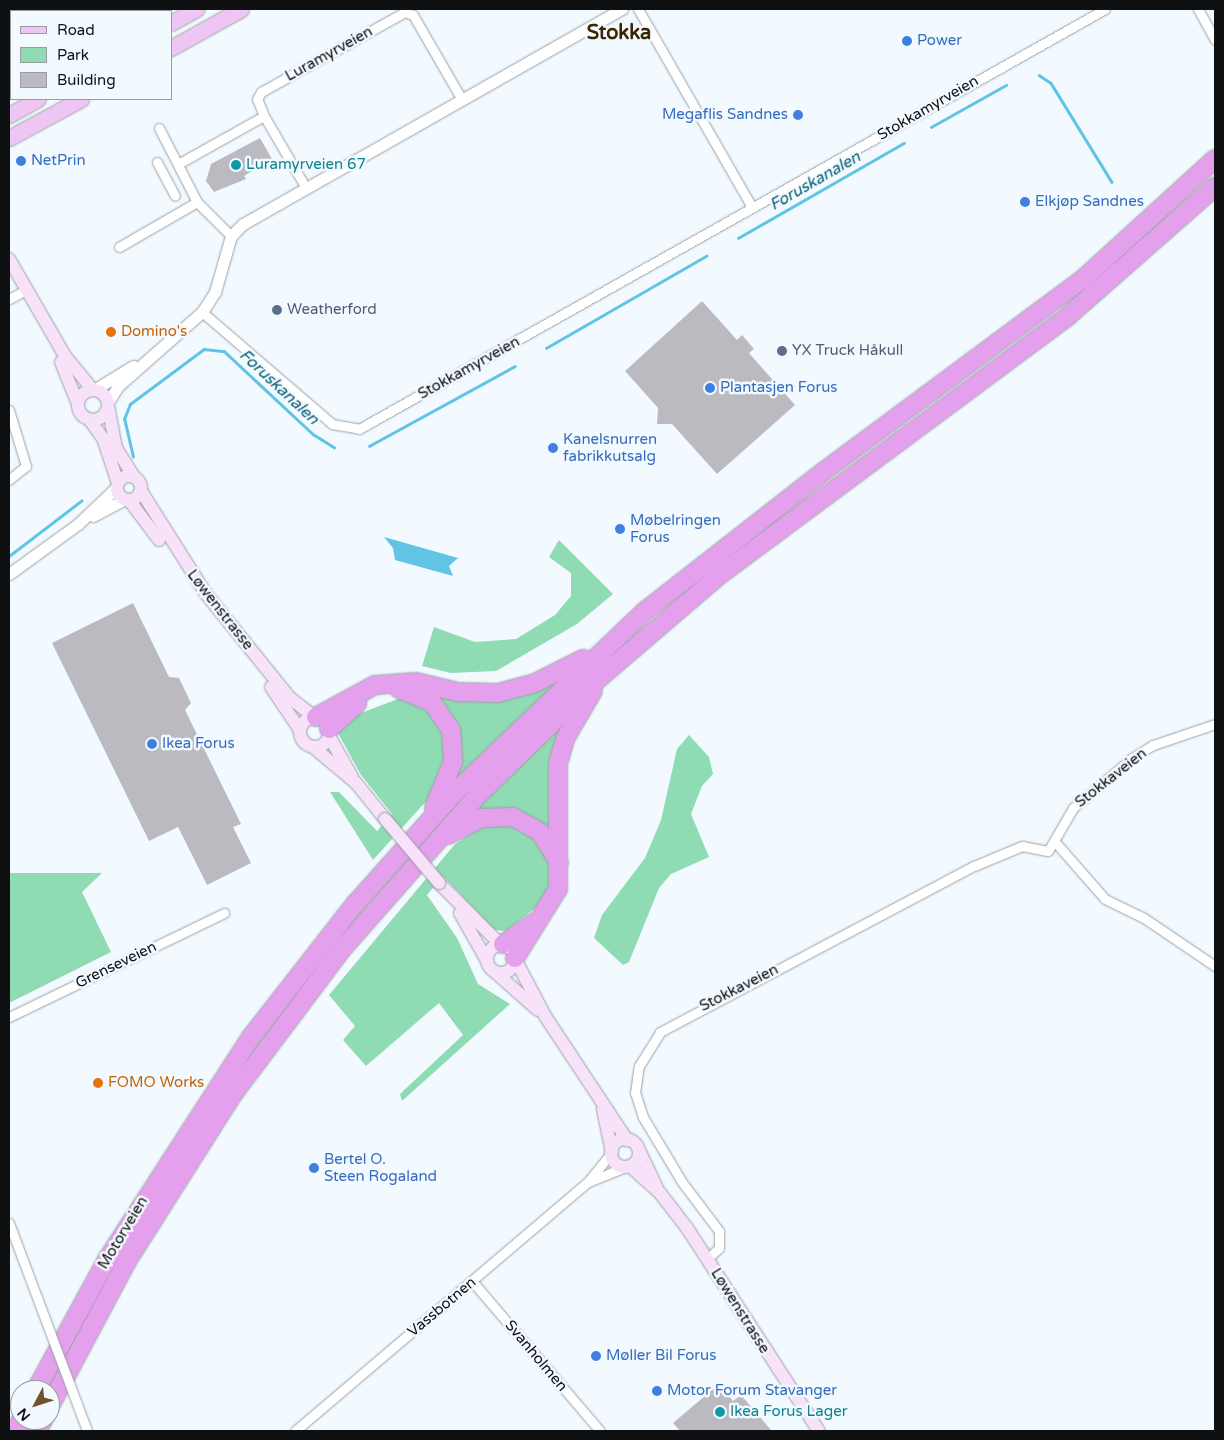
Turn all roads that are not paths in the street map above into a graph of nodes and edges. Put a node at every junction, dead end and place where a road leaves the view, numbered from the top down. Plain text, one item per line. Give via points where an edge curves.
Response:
1 (196, 9) edge
2 (241, 9) edge
3 (622, 9) edge
4 (638, 9) edge
5 (1105, 9) edge
6 (1198, 9) edge
7 (172, 22) edge
8 (1215, 40) edge
9 (172, 47) edge
10 (34, 100) edge
11 (78, 100) edge
12 (462, 100) junction
13 (9, 115) edge
14 (264, 116) junction
15 (159, 128) dead end
16 (9, 138) edge
17 (1215, 159) edge
18 (157, 162) dead end
19 (178, 164) junction
20 (1215, 187) edge
21 (306, 188) junction
22 (175, 196) dead end
23 (197, 202) junction
24 (752, 207) junction
25 (232, 236) junction
26 (119, 247) dead end
27 (9, 259) edge
28 (9, 271) edge
29 (23, 292) junction
30 (9, 299) edge
31 (202, 312) junction
32 (148, 358) junction
33 (93, 390) junction
34 (78, 404) junction
35 (108, 404) junction
36 (9, 410) edge
37 (89, 419) junction
38 (134, 477) junction
39 (9, 480) edge
40 (118, 485) junction
41 (141, 491) junction
42 (127, 500) junction
43 (78, 524) junction
44 (9, 574) edge
45 (603, 648) junction
46 (606, 671) junction
47 (315, 717) junction
48 (1215, 724) edge
49 (300, 730) junction
50 (329, 732) junction
51 (313, 747) junction
52 (356, 784) junction
53 (426, 823) junction
54 (434, 842) junction
55 (1056, 843) junction
56 (560, 866) junction
57 (441, 886) junction
58 (224, 913) dead end
59 (542, 918) junction
60 (502, 944) junction
61 (515, 958) junction
62 (487, 961) junction
63 (1215, 966) edge
64 (495, 972) junction
65 (545, 1016) junction
66 (9, 1017) edge
67 (603, 1104) junction
68 (627, 1140) junction
69 (639, 1150) junction
70 (612, 1152) junction
71 (627, 1167) junction
72 (588, 1182) junction
73 (660, 1193) junction
74 (9, 1223) edge
75 (707, 1259) junction
76 (472, 1281) junction
77 (41, 1380) edge
78 (60, 1386) edge
79 (87, 1431) edge
80 (295, 1431) edge
81 (600, 1431) edge
82 (819, 1431) edge

1 - 7 main road
2 - 9 main road
3 - 12 street
4 - 24 street
5 - 24 street, Stokkamyrveien
6 - 8 street
10 - 13 main road
11 - 16 main road
12 - 14 street, Luramyrveien via 413,15 405,12 261,92 257,99
12 - 21 street
14 - 19 street
14 - 21 street, Luramyrveien
15 - 19 street
17 - 45 highway via 1084,278 739,536
18 - 22 street
19 - 23 street
20 - 46 highway via 1095,294 770,536
21 - 25 street via 252,218
23 - 25 street
23 - 26 street
24 - 31 street, Stokkamyrveien via 359,429 332,424
25 - 31 street via 215,292
27 - 29 main road
28 - 29 main road
29 - 30 street
29 - 33 main road via 64,356
29 - 34 main road via 60,360
31 - 32 street
32 - 33 street
32 - 35 street
33 - 34 main road via 84,393
33 - 35 main road
34 - 37 main road
35 - 37 main road via 102,417
35 - 38 main road via 116,448
36 - 39 street via 26,466
37 - 40 main road via 103,438
38 - 40 main road
38 - 41 main road, Løwenstrasse
40 - 42 main road, Løwenstrasse
40 - 43 street
41 - 42 main road
41 - 47 main road, Løwenstrasse via 206,594 285,692
42 - 43 street
42 - 49 main road, Løwenstrasse
43 - 44 street
45 - 47 highway via 511,690 473,693 392,682 357,693
45 - 53 highway
46 - 54 highway
46 - 56 highway via 566,737 558,763
47 - 49 main road
47 - 50 main road
48 - 55 street, Stokkaveien via 1153,745 1132,758 1073,808
49 - 51 main road via 303,741
50 - 51 main road via 323,744
50 - 52 main road
50 - 53 highway via 359,703 386,690 414,692 436,706 452,730 454,754
51 - 52 main road
52 - 57 main road, bridge
53 - 77 highway, Motorveien via 306,963 220,1083 108,1258
54 - 56 highway via 482,818 512,817 540,832
54 - 78 highway via 343,948 231,1097 127,1262
55 - 63 street via 1105,899 1138,914
55 - 75 street, Stokkaveien via 1046,852 1016,848 974,866 668,1025 653,1040 639,1066 636,1098 682,1182 719,1231 721,1244
56 - 59 highway via 556,896
57 - 60 main road
57 - 62 main road
58 - 66 street, Grenseveien
59 - 60 highway
59 - 61 highway
60 - 61 main road
60 - 62 main road via 490,950
61 - 64 main road via 508,971
61 - 65 main road
62 - 64 main road
64 - 65 main road
65 - 67 main road
67 - 68 main road
67 - 70 main road
68 - 69 main road
68 - 70 main road via 617,1143
69 - 71 main road via 637,1160
69 - 73 main road, Løwenstrasse
70 - 71 main road via 614,1161
70 - 72 street, Vassbotnen
71 - 72 street, Vassbotnen
71 - 73 main road, Løwenstrasse
72 - 76 street, Vassbotnen
73 - 75 main road, Løwenstrasse
74 - 79 street, bridge
75 - 82 main road, Løwenstrasse
76 - 80 street, Vassbotnen
76 - 81 street, Svanholmen

